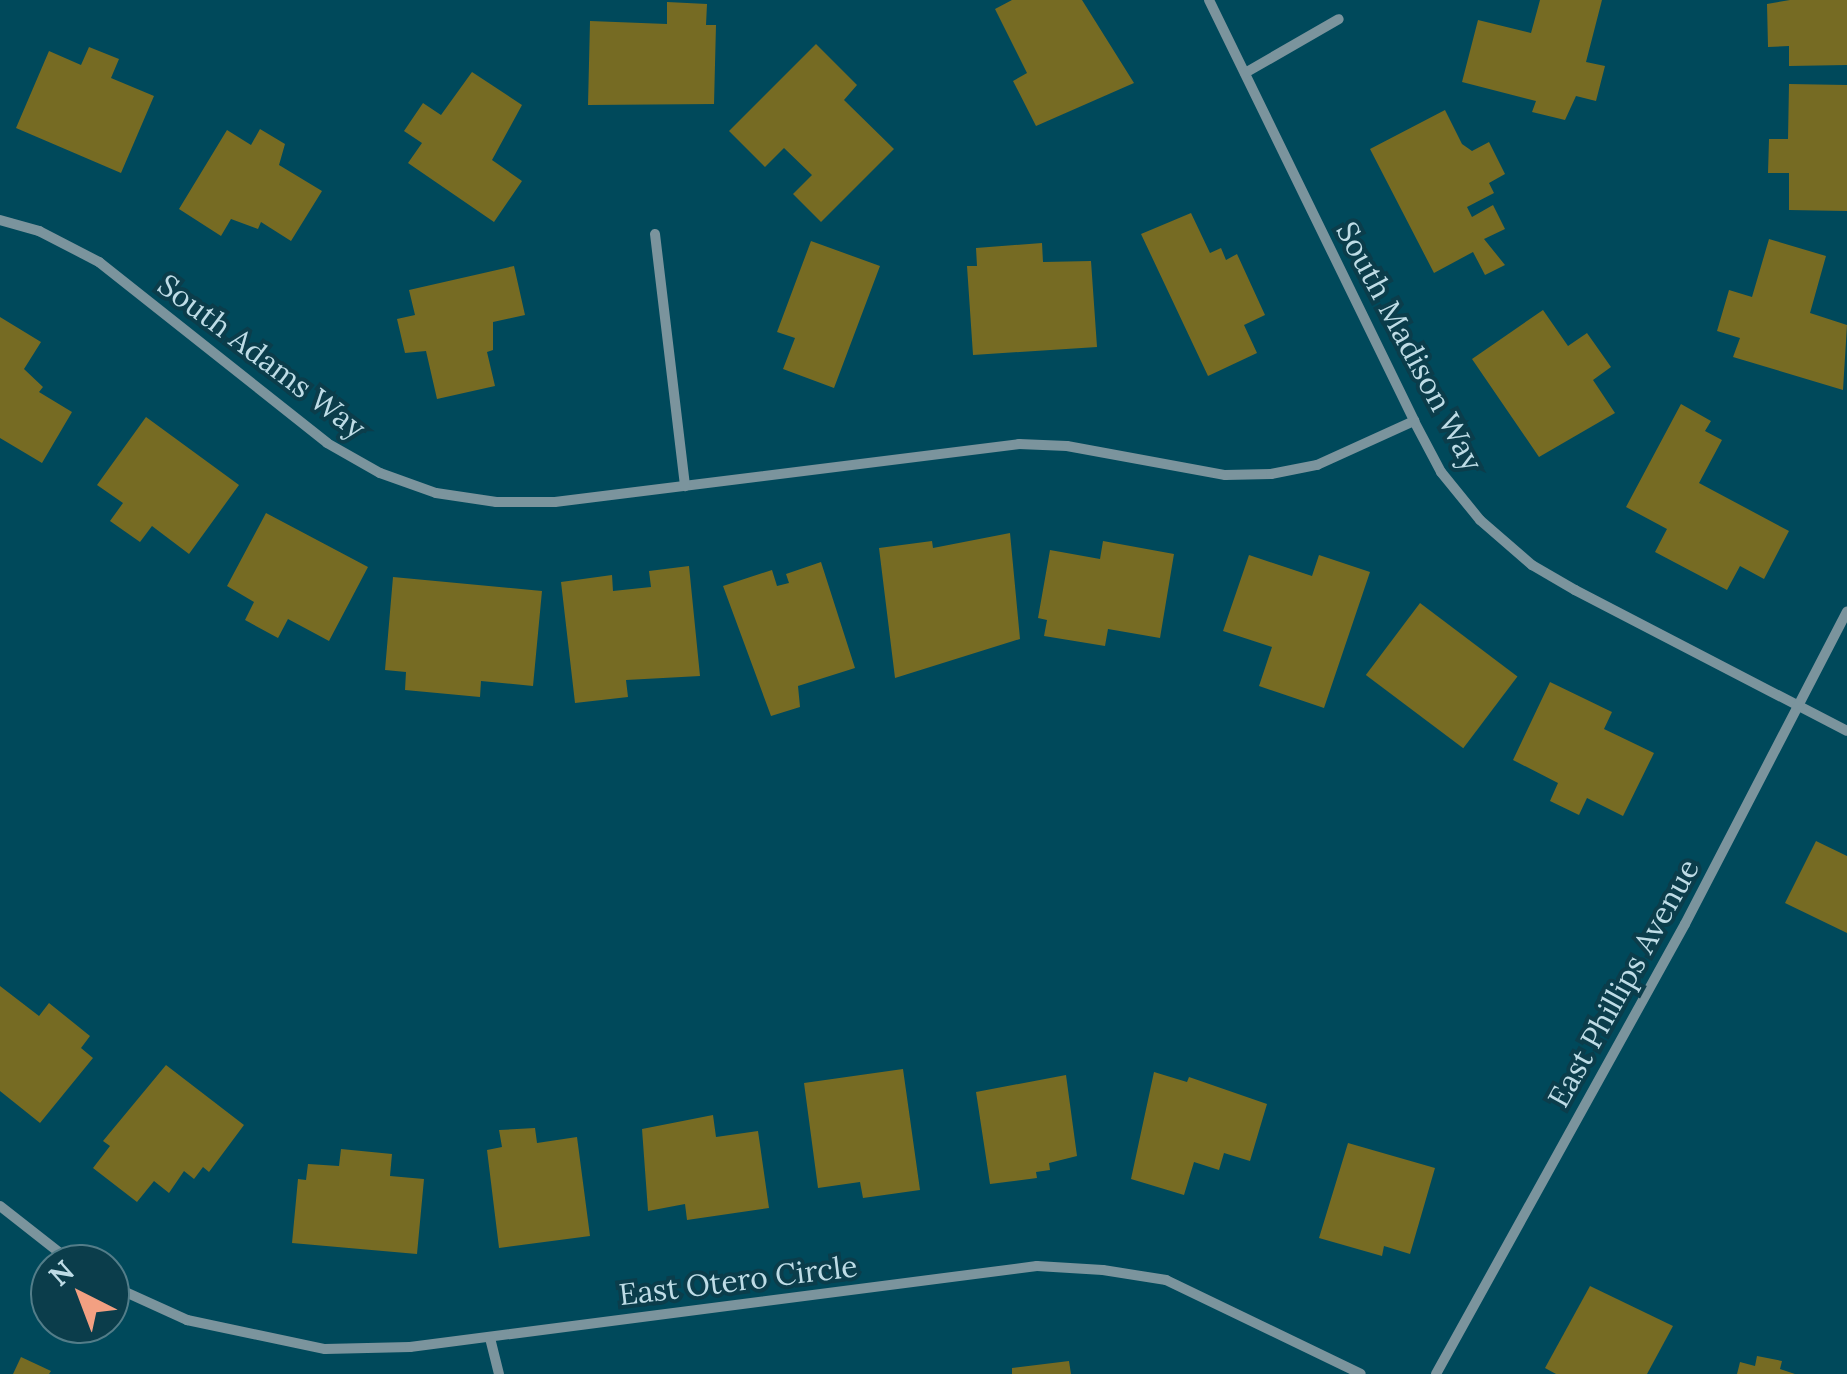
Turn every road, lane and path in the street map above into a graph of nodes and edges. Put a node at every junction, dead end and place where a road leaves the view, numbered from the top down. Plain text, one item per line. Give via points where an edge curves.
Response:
1 (1208, 0) edge
2 (1339, 19) dead end
3 (1244, 74) junction
4 (0, 220) edge
5 (655, 234) dead end
6 (1414, 421) junction
7 (685, 486) junction
8 (1847, 612) edge
9 (1798, 706) junction
10 (1847, 730) edge
11 (0, 1206) edge
12 (48, 1244) edge
13 (130, 1294) edge
14 (490, 1338) junction
15 (499, 1374) edge
16 (1360, 1374) edge
17 (1436, 1374) edge

1 - 3 street, South Madison Way
2 - 3 street
3 - 6 street, South Madison Way
4 - 7 street, South Adams Way via 39,231 99,262 327,443 380,473 436,493 496,502
5 - 7 street
6 - 7 street, South Adams Way via 1317,466 1271,474 1225,475 1067,446 1020,444
6 - 9 street, South Madison Way via 1441,472 1480,520 1532,565
8 - 9 street, East Phillips Avenue
9 - 10 street, South Madison Way
9 - 17 street, East Phillips Avenue
11 - 12 street
13 - 14 street, East Otero Circle via 187,1320 325,1349
14 - 15 street
14 - 16 street, East Otero Circle via 1037,1266 1166,1280

